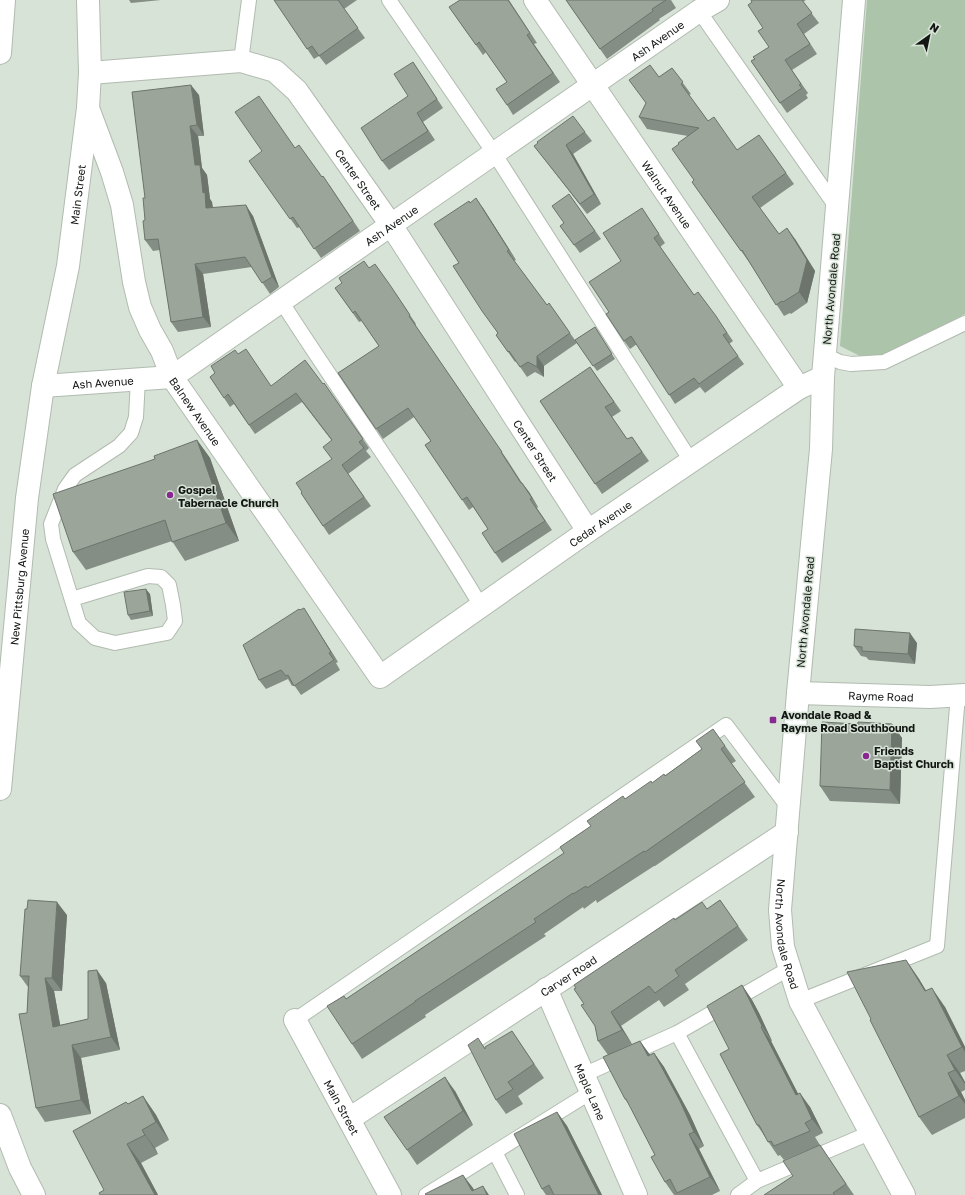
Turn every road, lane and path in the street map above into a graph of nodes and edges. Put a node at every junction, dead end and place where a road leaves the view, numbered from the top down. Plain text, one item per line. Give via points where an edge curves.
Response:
1 (4, 0) edge
2 (88, 0) edge
3 (249, 0) edge
4 (389, 0) edge
5 (535, 0) edge
6 (718, 0) edge
7 (854, 0) edge
8 (699, 11) junction
9 (0, 53) edge
10 (241, 61) junction
11 (90, 73) junction
12 (592, 85) junction
13 (88, 108) junction
14 (494, 153) junction
15 (837, 208) junction
16 (391, 225) junction
17 (281, 301) junction
18 (965, 323) edge
19 (825, 354) junction
20 (172, 377) junction
21 (824, 377) junction
22 (138, 380) junction
23 (42, 386) junction
24 (799, 388) junction
25 (691, 461) junction
26 (588, 531) junction
27 (72, 599) junction
28 (481, 606) junction
29 (380, 677) joint
30 (798, 693) junction
31 (961, 695) edge
32 (0, 789) edge
33 (788, 807) junction
34 (787, 832) junction
35 (790, 968) junction
36 (546, 989) junction
37 (800, 1001) junction
38 (295, 1020) joint
39 (677, 1033) junction
40 (587, 1083) junction
41 (0, 1114) edge
42 (349, 1119) junction
43 (872, 1132) junction
44 (495, 1152) junction
45 (757, 1182) junction
46 (34, 1195) edge
47 (390, 1195) edge
48 (426, 1195) edge
49 (517, 1195) edge
50 (636, 1195) edge
51 (738, 1195) edge
52 (904, 1195) edge

1 - 9 street
2 - 11 street, Main Street
3 - 10 lane
4 - 14 lane
5 - 12 street, Walnut Avenue
6 - 8 street, Ash Avenue
7 - 15 street, North Avondale Road
8 - 12 street, Ash Avenue
8 - 15 lane
10 - 11 street, Center Street
10 - 16 street, Center Street via 275,71 297,91
11 - 13 street, Main Street
12 - 14 street, Ash Avenue
12 - 24 street, Walnut Avenue
13 - 20 street, Balnew Avenue via 122,205 140,308
13 - 23 street, Main Street via 68,266
14 - 16 street, Ash Avenue
14 - 25 lane
15 - 19 street, North Avondale Road
16 - 17 street, Ash Avenue
16 - 26 street, Center Street
17 - 20 street, Ash Avenue
17 - 28 lane via 312,351 424,514
18 - 19 lane via 884,362 851,364 840,362
19 - 21 street, North Avondale Road
20 - 22 street, Ash Avenue
20 - 29 street, Balnew Avenue
21 - 24 street, Cedar Avenue
21 - 30 street, North Avondale Road via 821,450
22 - 23 street, Ash Avenue
22 - 27 lane via 136,418 131,433 119,446 75,476 65,488 51,524 53,539
23 - 32 street, New Pittsburg Avenue via 27,498
24 - 25 street, Cedar Avenue
25 - 26 street, Cedar Avenue
26 - 28 street, Cedar Avenue
27 - 27 lane via 79,623 95,638 115,643 167,633 175,622 169,585 161,577 148,576
28 - 29 street, Cedar Avenue
30 - 31 street, Rayme Road via 930,697
30 - 33 street, North Avondale Road
31 - 37 lane via 937,946
33 - 34 street, North Avondale Road
33 - 38 lane via 726,725
34 - 35 street, North Avondale Road via 780,910 783,947
34 - 36 street, Carver Road
35 - 37 street, North Avondale Road
35 - 39 lane
36 - 40 street, Maple Lane
36 - 42 street, Carver Road
37 - 43 street, North Avondale Road
38 - 42 street, Main Street
39 - 40 lane
39 - 45 lane
40 - 44 lane
40 - 50 street, Maple Lane
41 - 46 street via 20,1168
42 - 47 street, Main Street
43 - 45 lane
43 - 52 street, North Avondale Road
44 - 48 lane
44 - 49 lane
45 - 51 lane

